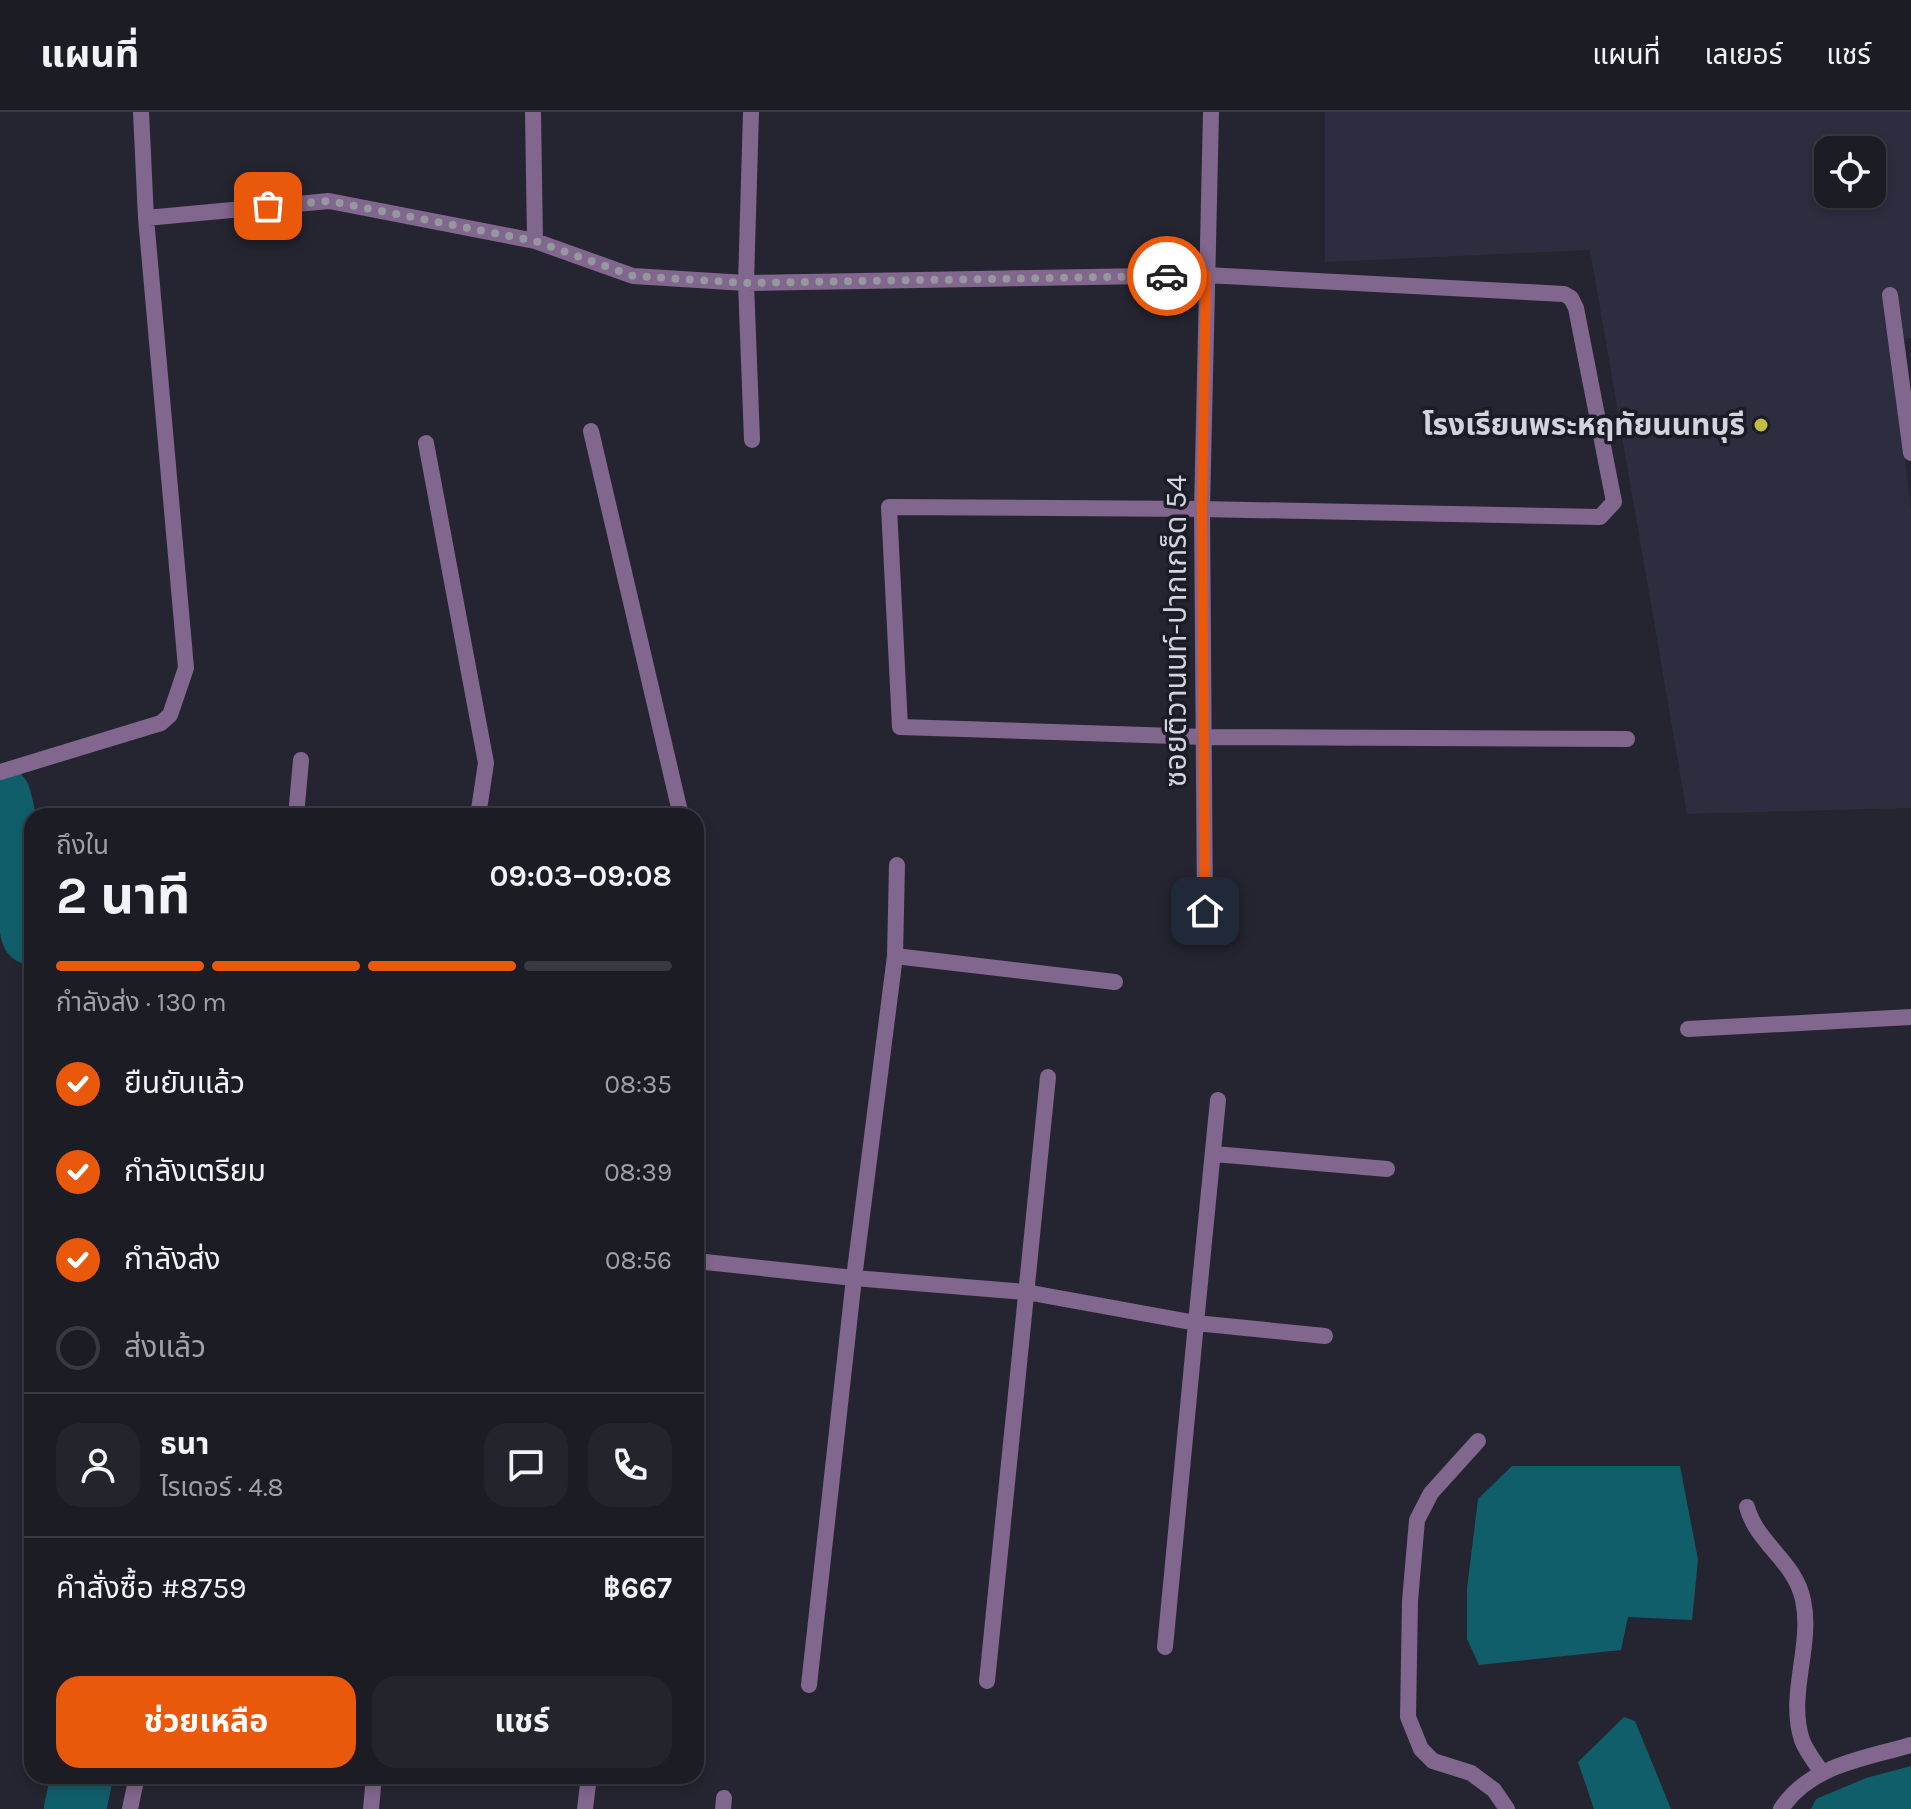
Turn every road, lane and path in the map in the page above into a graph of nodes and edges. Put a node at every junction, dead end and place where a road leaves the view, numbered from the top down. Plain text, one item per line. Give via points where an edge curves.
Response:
1 (141, 112) edge
2 (533, 112) edge
3 (751, 112) edge
4 (1211, 112) edge
5 (146, 218) junction
6 (535, 241) junction
7 (1206, 275) junction
8 (746, 283) junction
9 (1890, 295) dead end
10 (591, 431) dead end
11 (752, 440) dead end
12 (426, 443) dead end
13 (1911, 453) edge
14 (1202, 509) junction
15 (1205, 737) junction
16 (1627, 739) dead end
17 (301, 760) dead end
18 (0, 772) edge
19 (297, 808) edge
20 (479, 808) edge
21 (679, 808) edge
22 (897, 865) dead end
23 (1205, 911) dead end
24 (895, 956) junction
25 (1115, 982) dead end
26 (1911, 1017) edge
27 (1688, 1029) dead end
28 (1048, 1077) dead end
29 (1218, 1100) dead end
30 (1214, 1154) junction
31 (1387, 1169) dead end
32 (704, 1262) edge
33 (854, 1278) junction
34 (1026, 1292) junction
35 (1196, 1323) junction
36 (1325, 1336) dead end
37 (1478, 1441) dead end
38 (1747, 1507) dead end
39 (1165, 1647) dead end
40 (987, 1681) dead end
41 (809, 1685) dead end
42 (1911, 1745) edge
43 (1821, 1771) junction
44 (135, 1784) edge
45 (373, 1784) edge
46 (588, 1784) edge
47 (130, 1809) edge
48 (371, 1809) edge
49 (585, 1809) edge
50 (1507, 1809) edge
51 (1781, 1809) edge

1 - 5 street
2 - 6 street
3 - 8 street
4 - 7 street, ซอยติวานนท์-ปากเกร็ด 54
5 - 6 street via 329,201
5 - 18 street via 186,668 170,715 161,723
6 - 8 street via 633,276
7 - 8 street
7 - 14 street, ซอยติวานนท์-ปากเกร็ด 54
7 - 14 street via 1564,294 1571,298 1614,502 1600,517
8 - 11 street
9 - 13 street
10 - 21 street
12 - 20 street via 486,763
14 - 15 street, ซอยติวานนท์-ปากเกร็ด 54
14 - 15 street via 889,507 900,727
15 - 16 street
15 - 23 street, ซอยติวานนท์-ปากเกร็ด 54
17 - 19 street
22 - 24 street
24 - 25 street
24 - 33 street
26 - 27 street
28 - 34 street
29 - 30 street
30 - 31 street
30 - 35 street
32 - 33 street
33 - 34 street
33 - 41 street
34 - 35 street
34 - 40 street
35 - 36 street
35 - 39 street
37 - 50 street via 1431,1493 1417,1520 1408,1717 1421,1749 1433,1761 1471,1773 1494,1790
38 - 43 street via 1756,1531 1785,1561 1803,1601 1799,1728
42 - 43 street
43 - 51 street
44 - 47 street
45 - 48 street
46 - 49 street

